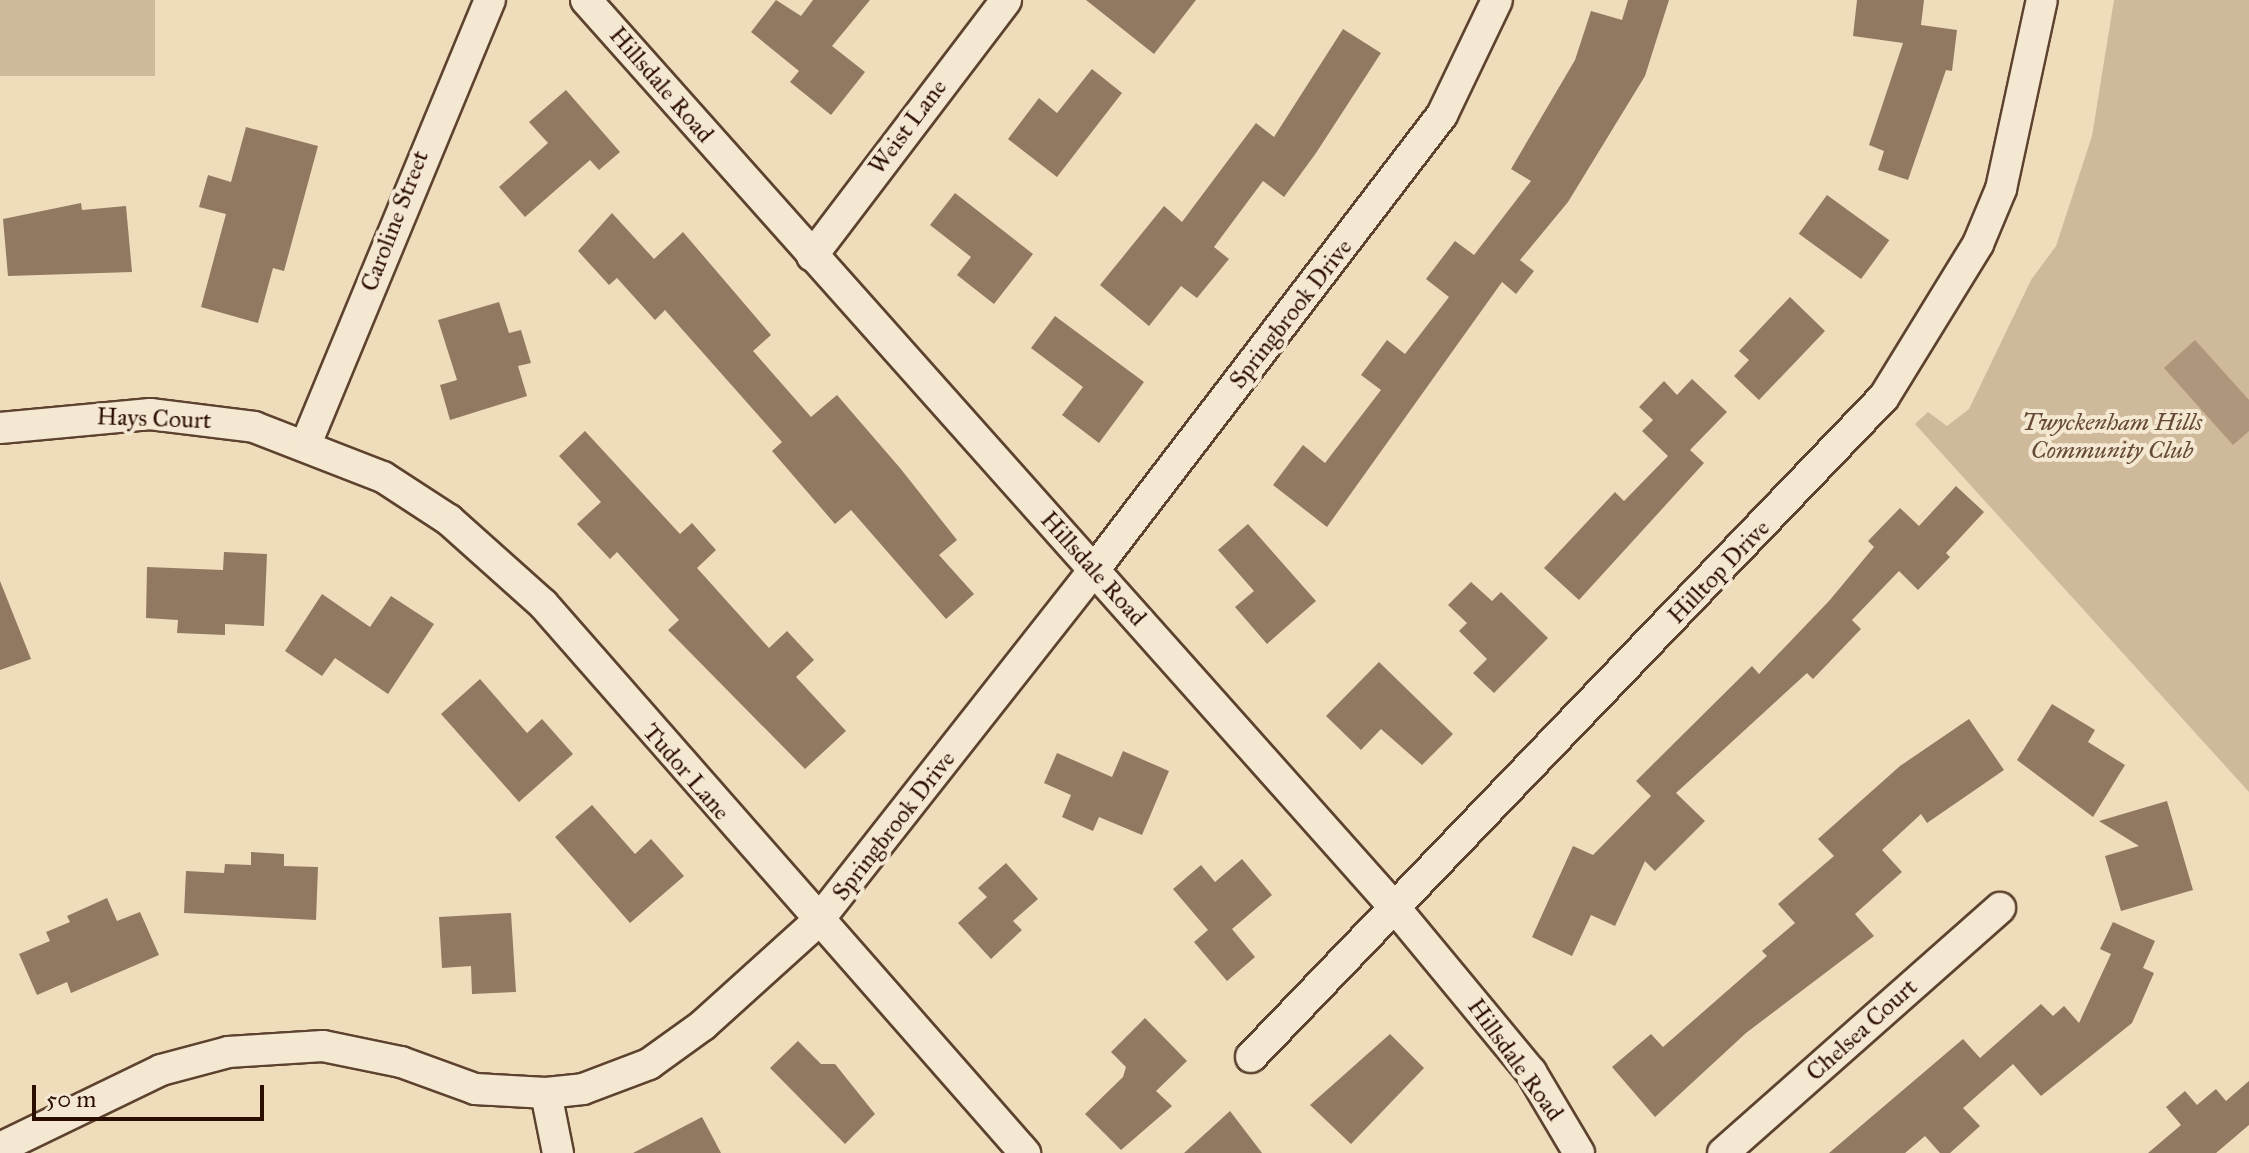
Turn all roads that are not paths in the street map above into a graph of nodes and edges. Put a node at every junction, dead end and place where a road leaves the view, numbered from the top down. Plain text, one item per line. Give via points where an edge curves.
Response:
1 (490, 0) edge
2 (586, 0) edge
3 (1006, 0) edge
4 (1497, 0) edge
5 (2042, 0) edge
6 (812, 256) junction
7 (0, 428) edge
8 (306, 444) junction
9 (1094, 570) junction
10 (2000, 908) dead end
11 (1396, 909) junction
12 (817, 922) junction
13 (1251, 1057) dead end
14 (546, 1093) junction
15 (0, 1148) edge
16 (558, 1153) edge
17 (1025, 1153) edge
18 (1579, 1153) edge
19 (1723, 1153) edge

1 - 8 street, Caroline Street
2 - 6 street, Hillsdale Road
3 - 6 street, Weist Lane
4 - 9 street, Springbrook Drive via 1442,115
5 - 11 street, Hilltop Drive via 2001,189 1978,244 1901,372 1847,442
6 - 9 street, Hillsdale Road
7 - 8 street, Hays Court via 150,414 254,427
8 - 12 street, Tudor Lane via 383,477 489,551
9 - 11 street, Hillsdale Road
9 - 12 street, Springbrook Drive
10 - 19 street, Chelsea Court
11 - 13 street, Hilltop Drive
11 - 18 street, Hillsdale Road via 1531,1072
12 - 14 street, Springbrook Drive via 649,1064 583,1089
12 - 17 street, Tudor Lane
14 - 15 street, Springbrook Drive via 475,1089 401,1062 323,1046 243,1050 161,1070
14 - 16 street

